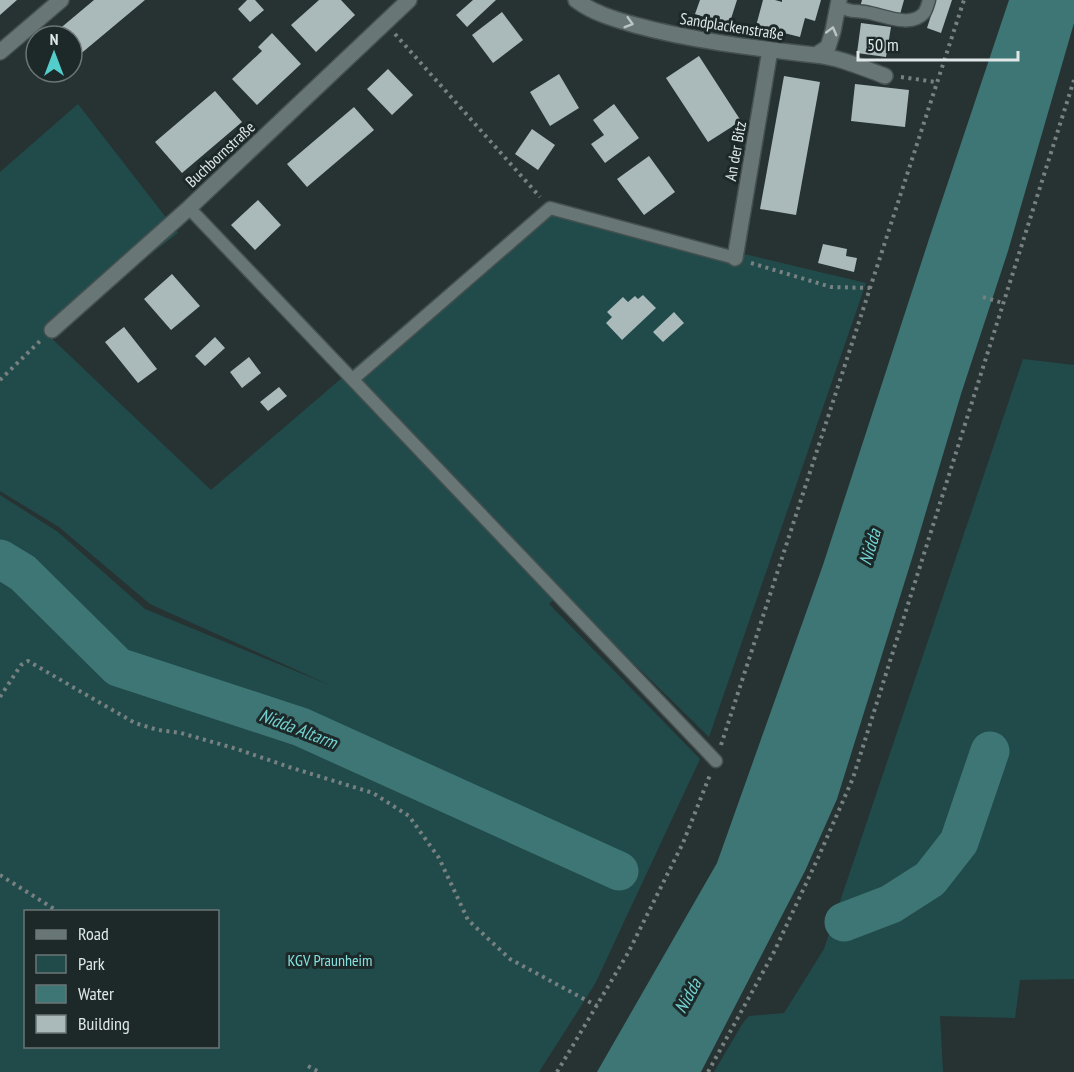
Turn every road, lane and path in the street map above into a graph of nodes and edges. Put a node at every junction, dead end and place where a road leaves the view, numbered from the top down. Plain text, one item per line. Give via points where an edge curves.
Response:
1 (61, 0) edge
2 (409, 0) edge
3 (576, 0) edge
4 (929, 0) edge
5 (964, 0) edge
6 (839, 2) edge
7 (385, 22) junction
8 (770, 50) junction
9 (0, 52) edge
10 (816, 55) junction
11 (885, 75) joint
12 (1074, 81) edge
13 (936, 82) junction
14 (189, 208) junction
15 (550, 208) junction
16 (735, 258) junction
17 (870, 288) junction
18 (983, 297) dead end
19 (1004, 303) junction
20 (52, 330) joint
21 (353, 379) junction
22 (0, 380) edge
23 (0, 697) edge
24 (716, 761) junction
25 (0, 875) edge
26 (56, 910) edge
27 (597, 1006) junction
28 (308, 1066) dead end
29 (319, 1072) edge
30 (557, 1072) edge
31 (708, 1072) edge

1 - 9 street
2 - 7 street, Buchbornstraße
3 -> 8 street, Sandplackenstraße via 614,19 669,34
4 - 6 lane via 924,13 901,21 845,10
5 - 13 path
10 -> 6 street via 828,47
7 - 14 street, Buchbornstraße
7 - 15 path
8 - 10 street, Sandplackenstraße
8 - 16 street, An der Bitz
10 - 11 street, Sandplackenstraße
11 - 13 path
12 - 19 path
13 - 17 path
14 - 20 street, Buchbornstraße
14 - 21 lane
15 - 16 lane
15 - 21 lane
16 - 17 path via 831,287
17 - 24 path
18 - 19 path
19 - 31 path via 853,778 774,952
20 - 22 path
21 - 24 lane
23 - 27 path via 21,665 28,661 135,723 237,749 373,793 409,816 439,858 468,920 510,959
24 - 27 path via 683,843
25 - 26 path
27 - 30 path
28 - 29 path

